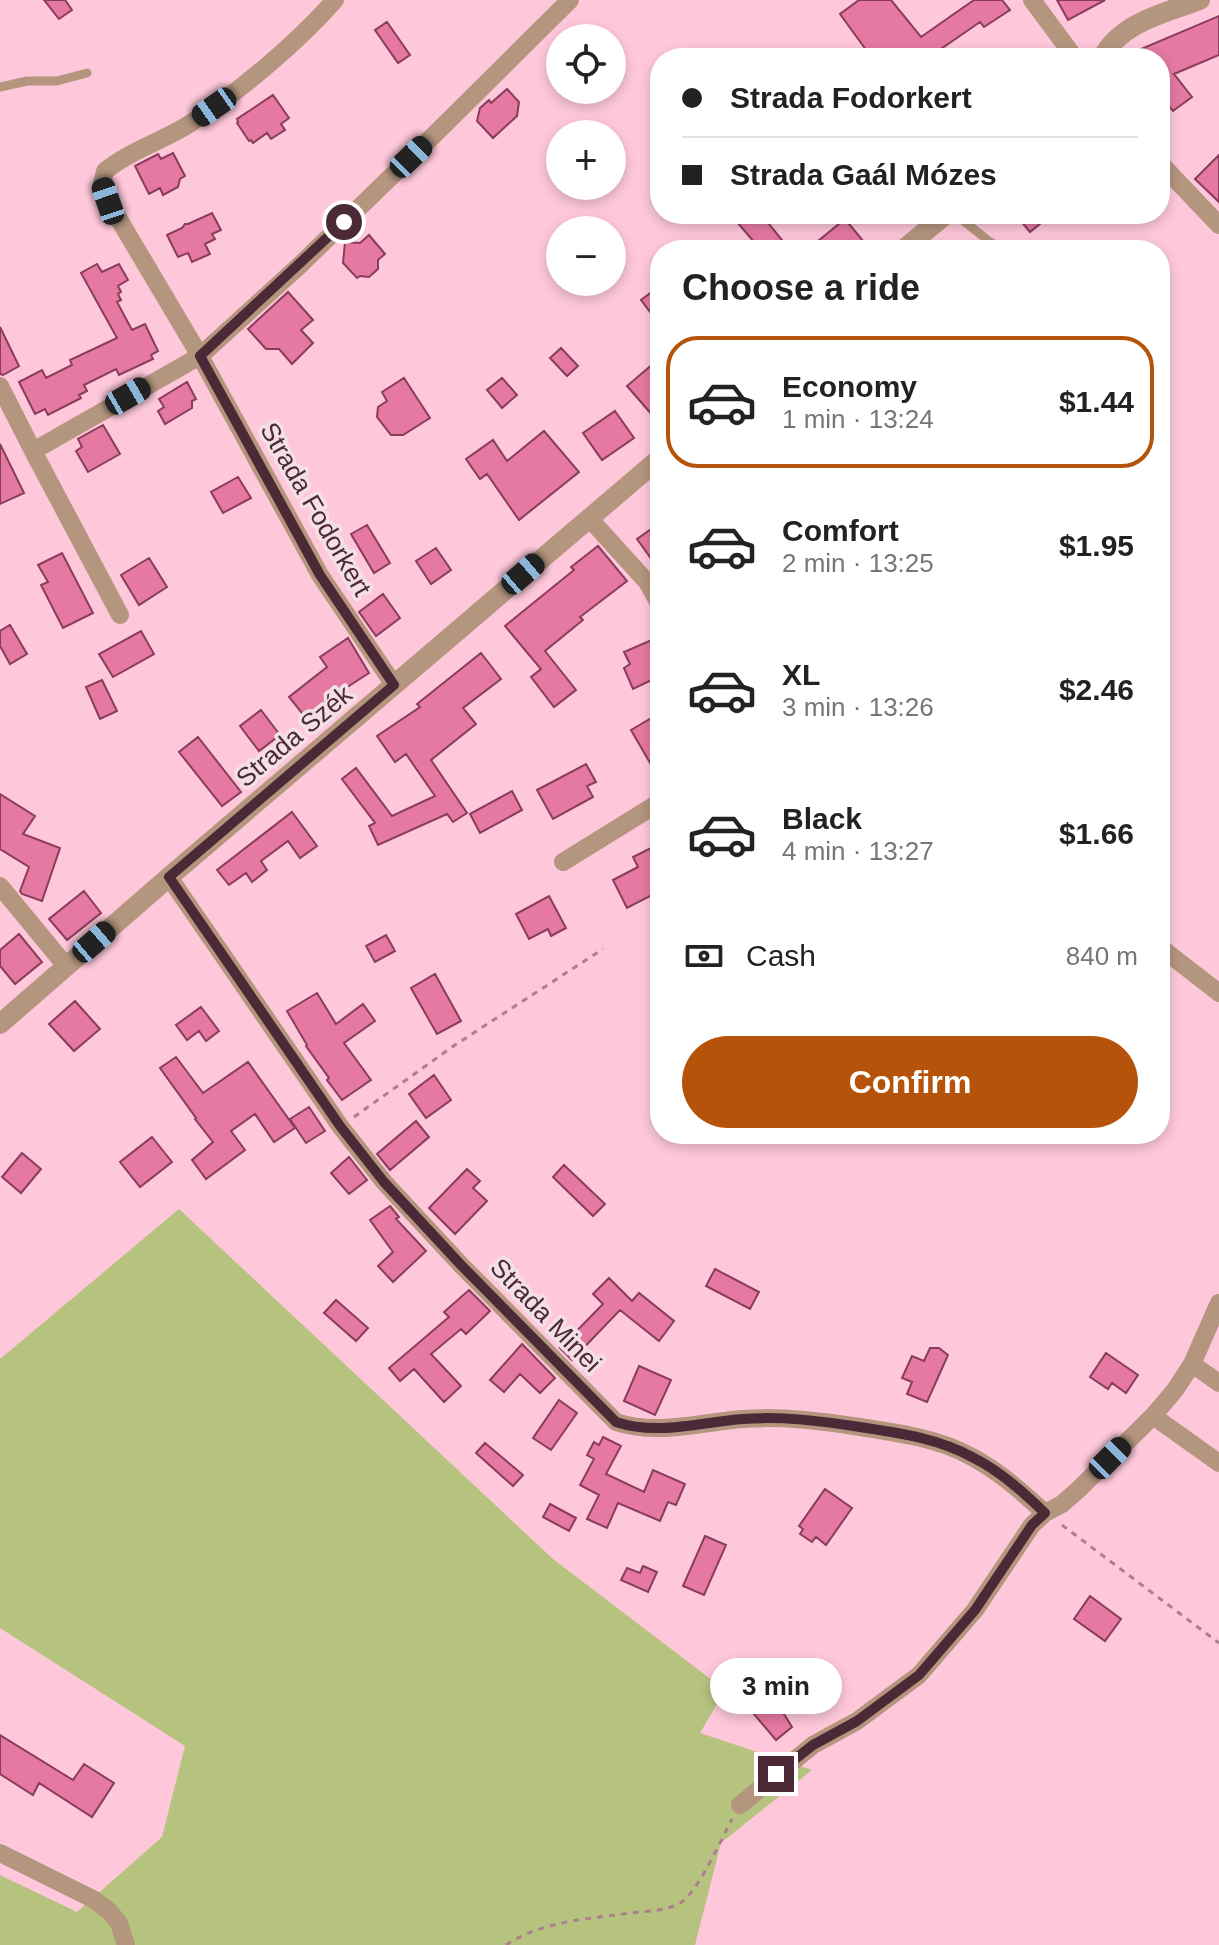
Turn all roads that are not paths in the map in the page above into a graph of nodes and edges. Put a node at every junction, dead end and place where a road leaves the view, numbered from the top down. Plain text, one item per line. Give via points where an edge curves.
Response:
1 (335, 0) edge
2 (570, 0) edge
3 (1032, 0) edge
4 (1200, 0) edge
5 (1068, 48) edge
6 (1108, 48) edge
7 (87, 73) dead end
8 (0, 87) edge
9 (1170, 174) edge
10 (934, 224) edge
11 (968, 224) edge
12 (1219, 225) edge
13 (915, 240) edge
14 (988, 240) edge
15 (200, 356) junction
16 (0, 386) edge
17 (33, 451) junction
18 (650, 466) edge
19 (589, 518) junction
20 (650, 587) edge
21 (120, 615) dead end
22 (394, 685) junction
23 (650, 808) edge
24 (563, 862) dead end
25 (169, 877) junction
26 (0, 886) edge
27 (1170, 955) edge
28 (66, 966) junction
29 (1219, 993) edge
30 (0, 1024) edge
31 (1219, 1303) edge
32 (1192, 1364) junction
33 (1219, 1383) edge
34 (1153, 1416) junction
35 (1219, 1463) edge
36 (1045, 1513) junction
37 (740, 1805) road end
38 (0, 1853) edge
39 (126, 1945) edge

1 - 15 street, Strada Fodorkert via 239,89 189,125 105,171 102,184 108,201
2 - 15 street
3 - 5 street
4 - 6 street via 1135,24
7 - 8 lane
9 - 12 street
10 - 13 street
11 - 14 lane
15 - 17 street
15 - 22 street, Strada Fodorkert via 320,575
16 - 17 street
17 - 21 street
18 - 19 street, Strada Szék
19 - 20 street
19 - 22 street, Strada Szék
22 - 25 street, Strada Szék
23 - 24 street
25 - 28 street, Strada Szék
25 - 36 street, Strada Minei via 384,1182 616,1422 660,1429 791,1418 910,1434 972,1457 1009,1479
26 - 28 street
27 - 29 street
28 - 30 street, Strada Szék
31 - 32 street
32 - 33 street
32 - 34 street
34 - 35 street
34 - 36 street via 1079,1489
36 - 37 street via 975,1610 919,1675 857,1721 813,1745
38 - 39 street via 93,1899 119,1923

